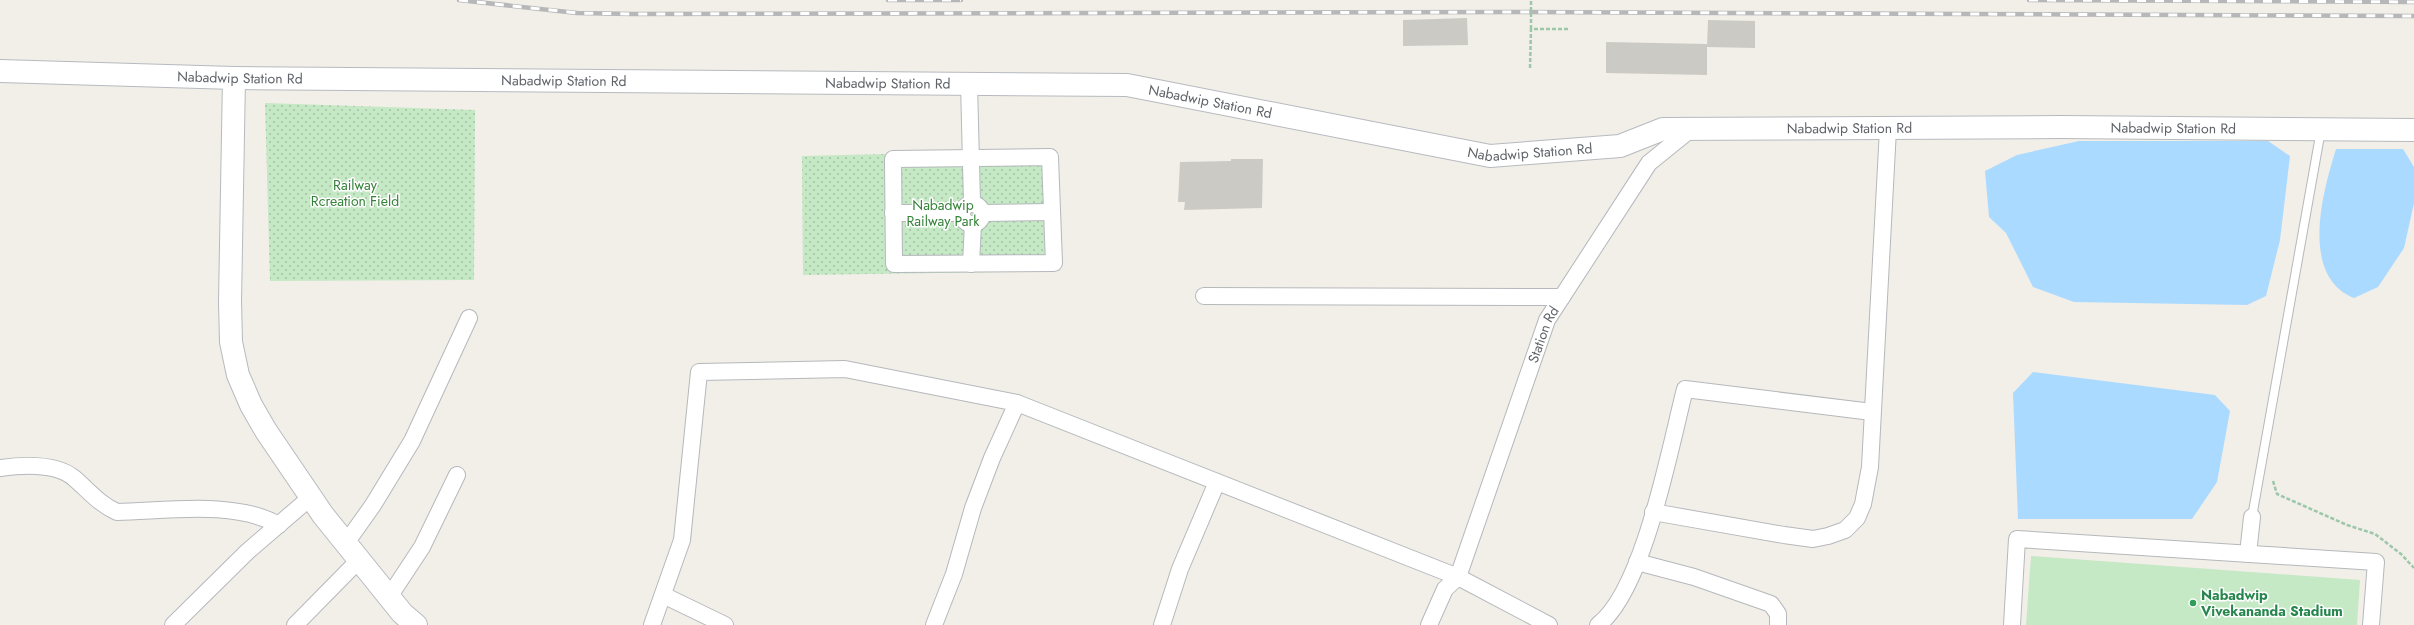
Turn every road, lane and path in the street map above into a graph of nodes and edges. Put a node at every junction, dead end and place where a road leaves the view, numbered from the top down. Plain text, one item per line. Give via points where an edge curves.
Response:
1 (1531, 0) edge
2 (1531, 29) junction
3 (1570, 29) dead end
4 (1530, 68) dead end
5 (0, 71) edge
6 (234, 78) junction
7 (969, 84) junction
8 (1692, 129) junction
9 (1888, 129) junction
10 (2321, 129) junction
11 (2414, 130) edge
12 (970, 158) junction
13 (1052, 212) junction
14 (893, 213) junction
15 (972, 213) junction
16 (971, 264) junction
17 (1204, 296) dead end
18 (1562, 297) junction
19 (469, 318) dead end
20 (1017, 403) junction
21 (1872, 412) junction
22 (2263, 456) junction
23 (0, 468) edge
24 (457, 475) dead end
25 (1217, 482) junction
26 (311, 497) junction
27 (1654, 512) junction
28 (2252, 517) joint
29 (279, 525) junction
30 (346, 543) junction
31 (2248, 554) junction
32 (359, 560) junction
33 (1637, 562) junction
34 (2414, 568) edge
35 (1458, 577) junction
36 (662, 595) junction
37 (389, 597) junction
38 (173, 625) edge
39 (295, 625) edge
40 (416, 625) edge
41 (652, 625) edge
42 (725, 625) edge
43 (934, 625) edge
44 (1162, 625) edge
45 (1429, 625) edge
46 (1549, 625) edge
47 (1598, 625) edge
48 (1778, 625) edge
49 (2012, 625) edge
50 (2371, 625) edge

1 - 2 path, bridge
2 - 3 path
2 - 4 path
5 - 6 main road, Nabadwip Station Rd
6 - 7 main road, Nabadwip Station Rd
6 - 26 main road via 231,342 238,376 251,406
7 - 8 main road, Nabadwip Station Rd via 1127,85 1490,156 1620,146 1663,129
7 - 12 street
8 - 9 main road, Nabadwip Station Rd
8 - 18 street, Station Rd via 1649,163
9 - 10 main road, Nabadwip Station Rd
9 - 21 street
10 - 11 main road, Nabadwip Station Rd
10 - 22 lane
12 - 13 street via 1050,157
12 - 14 street via 893,159
12 - 15 street
13 - 15 street
13 - 16 street via 1054,263
14 - 15 street
14 - 16 street via 894,264
15 - 16 street
17 - 18 street
18 - 35 street, Station Rd via 1547,320
19 - 30 street via 412,441 373,505
20 - 25 street
20 - 36 street via 845,369 699,372 682,540
20 - 43 street via 978,494 954,574
21 - 27 street via 1685,389
21 - 27 street via 1870,468 1866,490 1857,518 1845,530 1813,539
22 - 28 lane
22 - 34 path via 2277,494 2375,534 2401,554
23 - 29 street via 30,466 60,470 73,477 102,504 117,512 239,511
24 - 37 street via 422,547
25 - 35 street
25 - 44 street via 1180,569
26 - 29 street
26 - 30 main road
27 - 33 street
28 - 31 street
29 - 38 street via 248,551
30 - 32 main road
31 - 49 street via 2017,539
31 - 50 street via 2376,562
32 - 37 main road
32 - 39 street
33 - 47 street via 1618,603
33 - 48 street via 1694,577 1771,604 1778,614
35 - 45 street via 1445,589
35 - 46 street
36 - 41 street
36 - 42 street
37 - 40 main road

